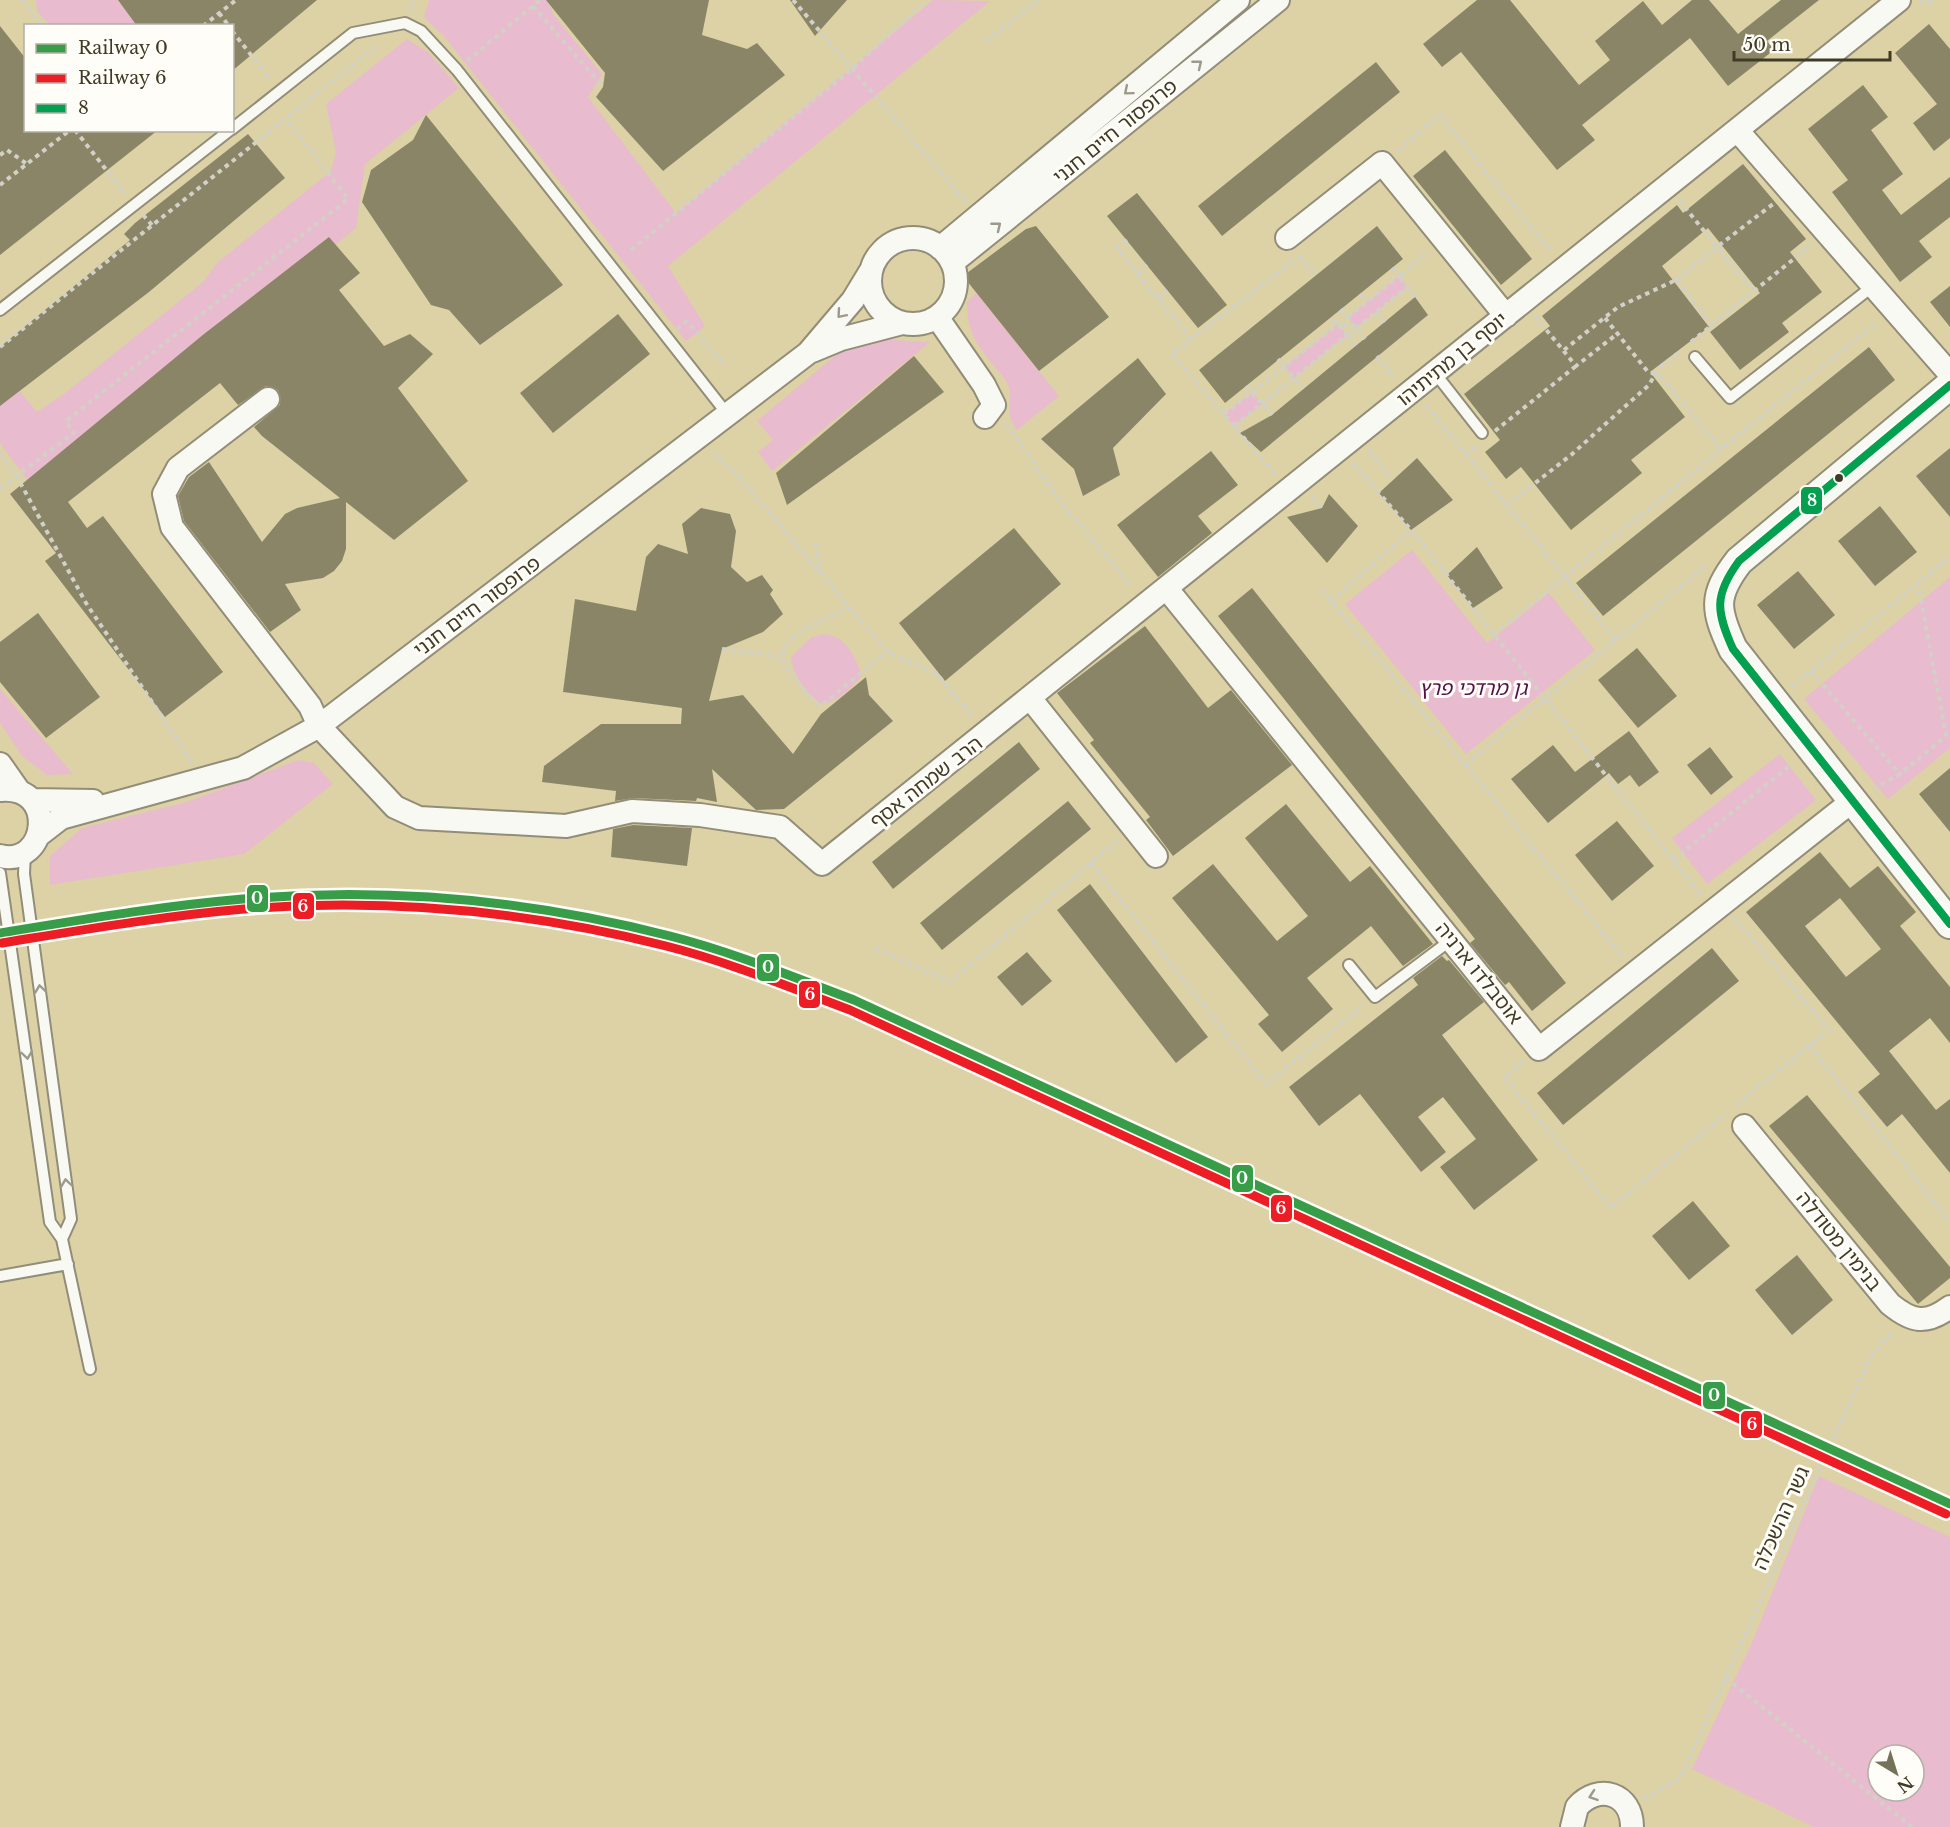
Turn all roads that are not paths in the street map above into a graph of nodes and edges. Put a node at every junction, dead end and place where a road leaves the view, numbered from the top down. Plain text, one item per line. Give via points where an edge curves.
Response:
1 (1238, 0) edge
2 (1278, 0) edge
3 (1899, 0) edge
4 (234, 128) edge
5 (1737, 130) junction
6 (228, 132) edge
7 (1293, 247) road end
8 (946, 256) junction
9 (870, 272) junction
10 (1873, 286) junction
11 (1515, 309) junction
12 (0, 310) edge
13 (937, 317) junction
14 (902, 323) junction
15 (808, 353) junction
16 (1695, 357) dead end
17 (1435, 373) junction
18 (1950, 374) edge
19 (1950, 385) edge
20 (268, 399) dead end
21 (989, 411) road end
22 (728, 415) junction
23 (1483, 436) road end
24 (1167, 589) junction
25 (1030, 698) junction
26 (320, 726) junction
27 (0, 764) edge
28 (17, 794) edge
29 (116, 801) junction
30 (1851, 802) junction
31 (32, 843) junction
32 (0, 856) edge
33 (1156, 856) dead end
34 (0, 873) edge
35 (1948, 919) edge
36 (1452, 939) junction
37 (1349, 965) dead end
38 (1744, 1126) dead end
39 (62, 1239) junction
40 (68, 1264) junction
41 (0, 1276) edge
42 (1950, 1307) edge
43 (90, 1369) dead end
44 (1631, 1817) edge
45 (1572, 1827) edge

1 -> 8 street, פרופסור חיים חנני via 978,216
8 -> 2 street, פרופסור חיים חנני
3 - 5 street, יוסף בן מתיתיהו
4 - 22 lane via 353,33 405,23 421,31 457,70
5 - 10 street
5 - 11 street, יוסף בן מתיתיהו
6 - 12 lane
7 - 11 street via 1382,163
8 - 9 street via 927,240 898,241 876,258
8 - 13 street via 955,278 954,293
9 - 14 street via 871,293 878,306 888,317
9 -> 15 street, פרופסור חיים חנני via 853,300
10 - 16 lane via 1730,398
10 - 18 street
11 - 17 street, יוסף בן מתיתיהו
13 - 14 street via 917,324
13 - 21 street via 984,385
14 - 15 street, פרופסור חיים חנני via 841,339
15 - 22 street, פרופסור חיים חנני
17 - 23 lane
17 - 24 street, יוסף בן מתיתיהו via 1407,387 1352,446
19 - 30 street via 1739,561 1723,582 1717,600 1733,650
20 - 26 street via 178,468 164,494 172,527 310,706
22 - 26 street, פרופסור חיים חנני
24 - 25 street, הרב שמחה אסף
24 - 36 street, אוסבלדו ארניה
25 - 26 street, הרב שמחה אסף via 822,864 780,827 700,815 632,811 567,826 419,818 395,807
25 - 33 street
26 - 29 street, פרופסור חיים חנני via 243,768
27 - 28 street
28 - 29 street, פרופסור חיים חנני
28 - 31 street via 40,817
29 - 31 street, פרופסור חיים חנני via 61,818
30 - 35 street
30 - 36 street, אוסבלדו ארניה via 1539,1049
31 - 32 street via 15,856
39 -> 31 lane via 71,1219 24,874
34 -> 39 lane via 50,1222
36 - 37 lane via 1375,997
38 - 42 street, בנימין מטודלה via 1890,1304 1906,1317 1918,1320 1931,1318
39 - 40 lane
40 - 41 lane
40 - 43 lane
44 -> 45 street via 1613,1795 1593,1794 1576,1807

